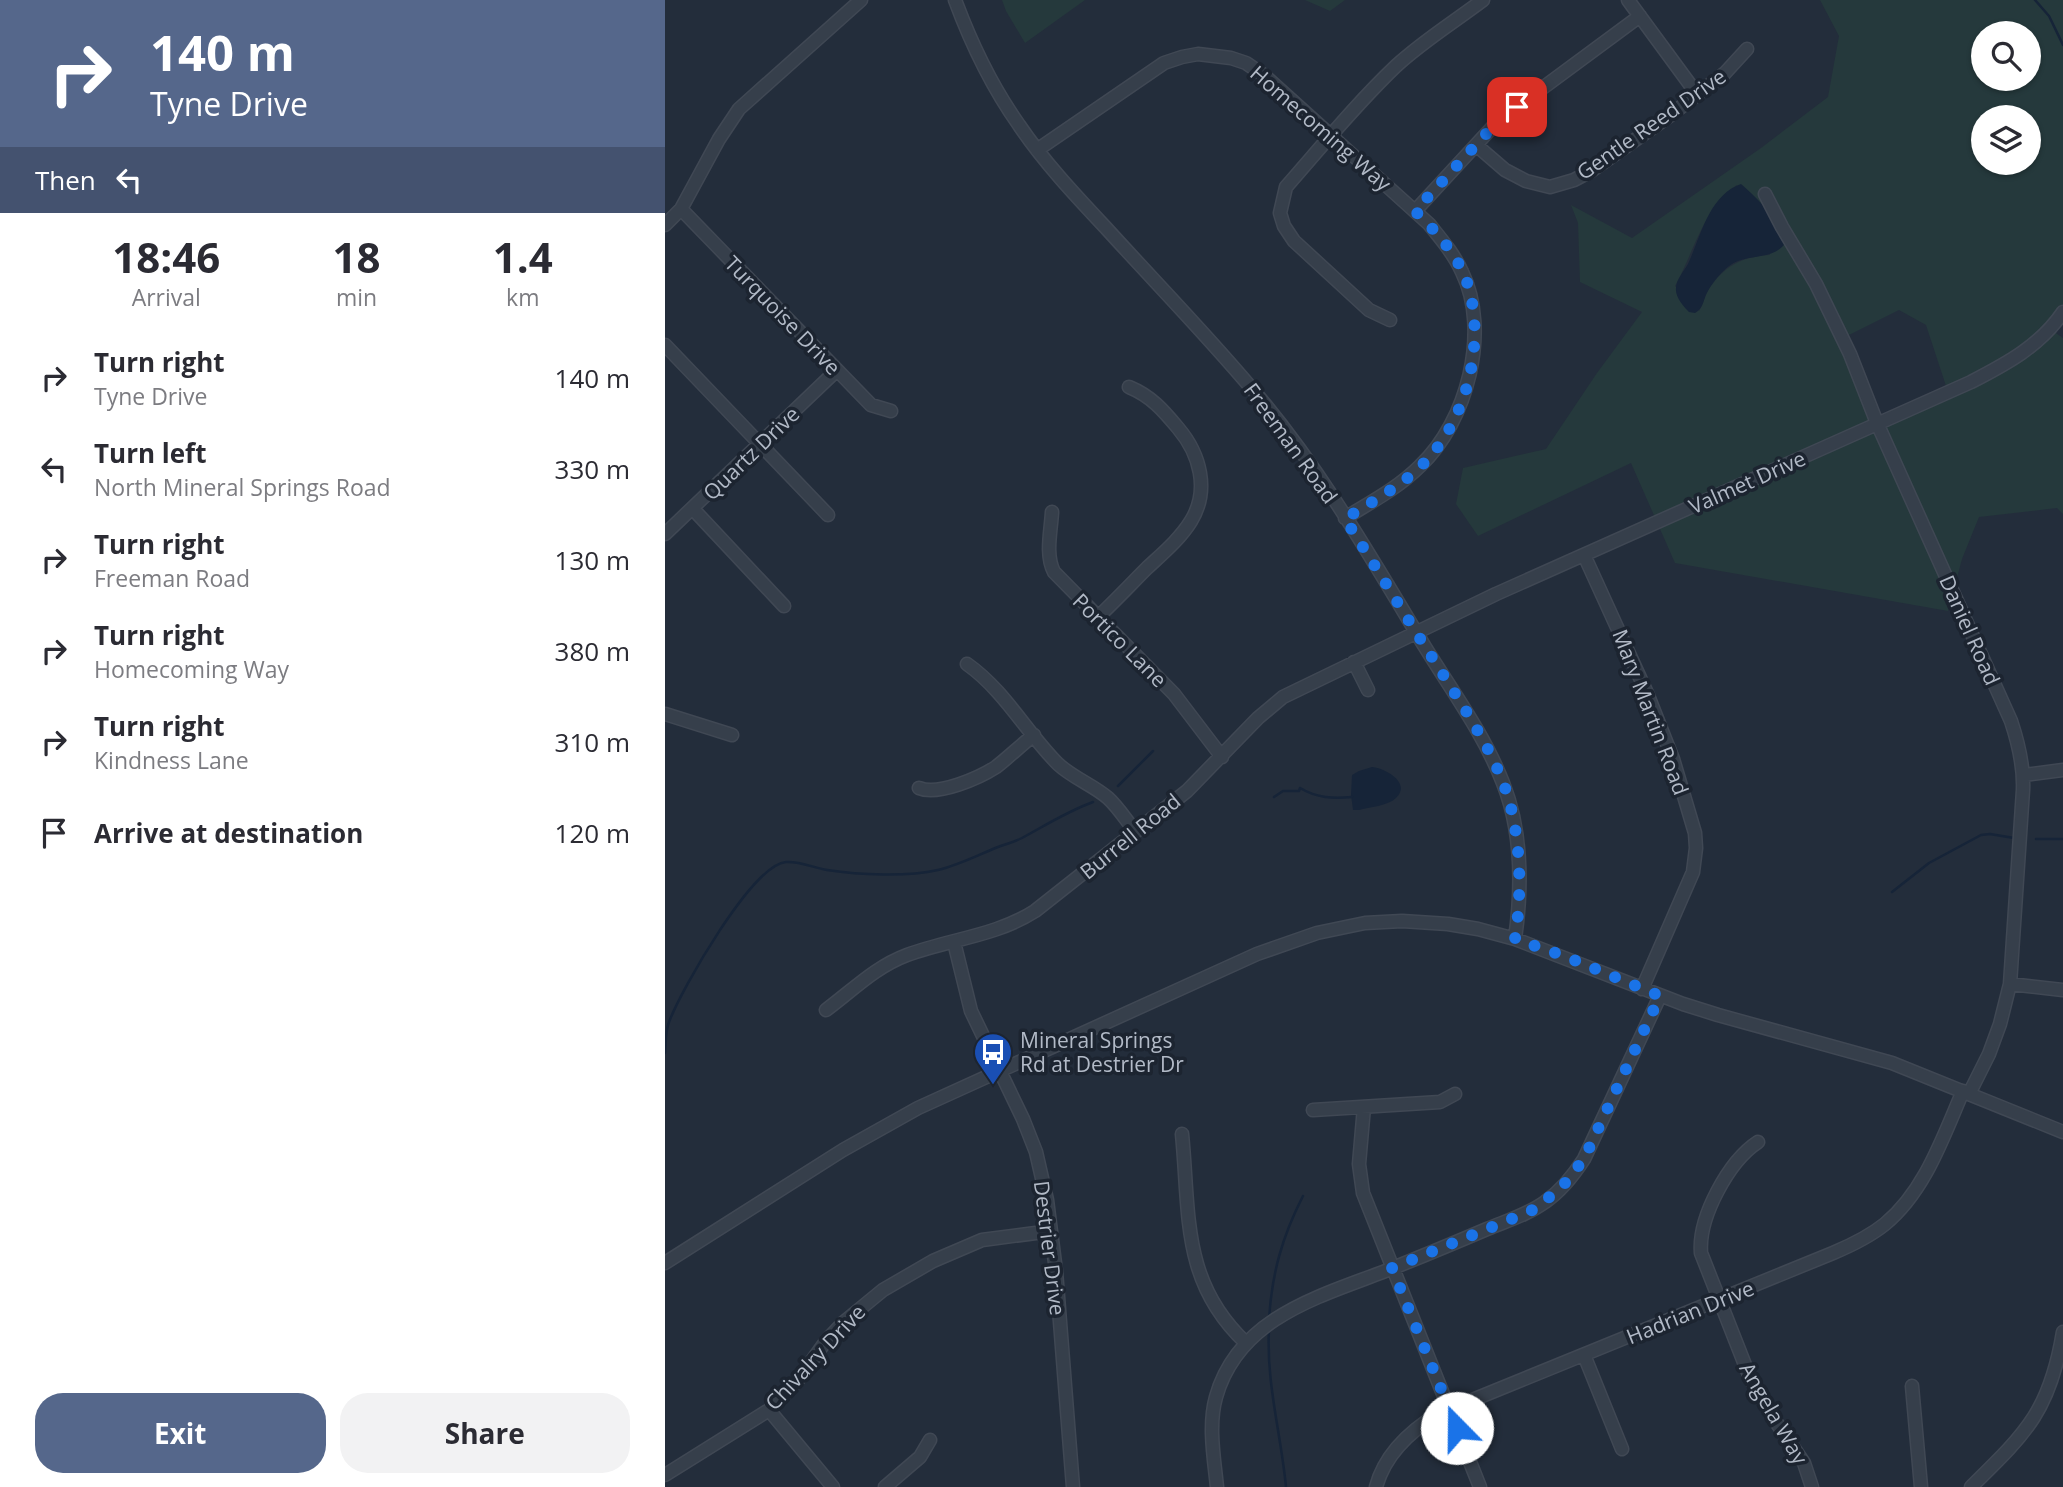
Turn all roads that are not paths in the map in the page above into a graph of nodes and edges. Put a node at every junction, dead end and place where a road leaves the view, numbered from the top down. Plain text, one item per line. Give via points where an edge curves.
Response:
1 (861, 0) edge
2 (955, 0) edge
3 (1483, 0) edge
4 (1628, 0) edge
5 (1640, 16) junction
6 (1747, 49) dead end
7 (1697, 94) junction
8 (1332, 136) junction
9 (1476, 145) junction
10 (1037, 150) junction
11 (1765, 194) dead end
12 (681, 209) junction
13 (1415, 211) junction
14 (665, 225) edge
15 (2063, 312) edge
16 (1390, 320) dead end
17 (667, 352) edge
18 (837, 370) junction
19 (1129, 387) dead end
20 (891, 411) dead end
21 (1877, 423) junction
22 (760, 444) junction
23 (693, 509) junction
24 (1052, 512) dead end
25 (828, 515) dead end
26 (1345, 519) junction
27 (665, 534) edge
28 (1584, 555) junction
29 (784, 606) dead end
30 (1098, 618) junction
31 (1417, 632) junction
32 (1354, 662) junction
33 (967, 664) dead end
34 (1369, 690) dead end
35 (665, 714) edge
36 (1034, 735) junction
37 (732, 736) dead end
38 (1222, 757) junction
39 (2063, 770) edge
40 (2024, 775) junction
41 (919, 789) dead end
42 (1135, 831) junction
43 (1515, 939) junction
44 (954, 942) junction
45 (2010, 984) junction
46 (1642, 989) junction
47 (2063, 990) edge
48 (1660, 996) junction
49 (826, 1010) dead end
50 (999, 1071) junction
51 (1966, 1092) junction
52 (1455, 1094) dead end
53 (1364, 1107) junction
54 (1313, 1110) dead end
55 (2063, 1132) edge
56 (1182, 1134) dead end
57 (1758, 1142) dead end
58 (1051, 1231) junction
59 (665, 1263) edge
60 (1392, 1268) junction
61 (1719, 1300) junction
62 (2063, 1332) edge
63 (1246, 1343) junction
64 (1584, 1355) junction
65 (1912, 1386) dead end
66 (1449, 1409) junction
67 (769, 1410) junction
68 (930, 1440) dead end
69 (1622, 1449) dead end
70 (665, 1475) edge
71 (833, 1487) edge
72 (885, 1487) edge
73 (1073, 1487) edge
74 (1217, 1487) edge
75 (1376, 1487) edge
76 (1480, 1487) edge
77 (1812, 1487) edge
78 (1921, 1487) edge
79 (1971, 1487) edge

1 - 12 street via 739,109
2 - 10 street, Freeman Road via 1000,95
3 - 8 street via 1398,65
4 - 5 street
5 - 7 street
5 - 9 street via 1498,121
6 - 7 street, Gentle Reed Drive
7 - 9 street, Gentle Reed Drive via 1591,171 1550,187 1515,176
8 - 10 street, Homecoming Way via 1246,63 1198,54 1164,63
8 - 13 street, Homecoming Way
8 - 16 street via 1286,187 1280,213 1284,226 1308,255 1369,310
9 - 13 street
10 - 26 street, Freeman Road via 1255,391
11 - 21 street, Daniel Road via 1816,284
12 - 14 street
12 - 18 street, Turquoise Drive
13 - 26 street, Homecoming Way via 1450,250 1467,284 1474,335 1469,379 1459,410 1433,453 1398,486
15 - 21 street, Valmet Drive via 2037,342 2005,365
17 - 22 street
18 - 20 street, Turquoise Drive via 871,405
18 - 22 street, Quartz Drive
19 - 30 street via 1146,394 1183,434 1195,453 1202,490 1191,523
21 - 28 street, Valmet Drive
21 - 40 street, Daniel Road via 2011,721
22 - 23 street, Quartz Drive
22 - 25 street
23 - 27 street, Quartz Drive
23 - 29 street
24 - 30 street, Portico Lane via 1050,565
26 - 31 street, Freeman Road
28 - 31 street, Valmet Drive
28 - 46 street, Mary Martin Road via 1647,693 1695,833 1693,872
30 - 38 street, Portico Lane via 1174,694
31 - 32 street, Burrell Road
31 - 43 street, Freeman Road via 1477,730 1509,799 1518,858
32 - 34 street
32 - 38 street, Burrell Road via 1283,696
33 - 36 street via 990,683
35 - 37 street
36 - 41 street via 977,777 930,792
36 - 42 street via 1058,764 1107,797
38 - 42 street, Burrell Road
39 - 40 street
40 - 45 street, Daniel Road
42 - 44 street, Burrell Road via 1023,919
43 - 46 street
43 - 50 street via 1425,922 1336,928 1257,954
44 - 49 street, Burrell Road via 885,965
44 - 50 street, Destrier Drive via 971,1011
45 - 47 street
45 - 51 street, Daniel Road via 1989,1054
46 - 48 street
48 - 51 street via 1876,1058
48 - 60 street via 1584,1159 1561,1188 1531,1211
50 - 58 street, Destrier Drive via 1036,1152
50 - 59 street via 891,1121
51 - 55 street
51 - 61 street, Hadrian Drive via 1914,1192 1883,1226 1867,1238
52 - 53 street via 1440,1102
53 - 54 street
53 - 60 street via 1360,1179
56 - 63 street via 1196,1265 1214,1306
57 - 61 street, Angela Way via 1741,1156 1718,1192 1701,1234 1701,1253
58 - 67 street, Chivalry Drive via 982,1240 883,1290 843,1322
58 - 73 street, Destrier Drive
60 - 63 street via 1294,1307
60 - 66 street
61 - 64 street, Hadrian Drive
61 - 77 street, Angela Way via 1749,1375 1804,1463
62 - 79 street via 2052,1383 2036,1415
63 - 74 street via 1215,1400
64 - 66 street, Hadrian Drive
64 - 69 street
65 - 78 street
66 - 75 street, Hadrian Drive via 1404,1439
66 - 76 street
67 - 70 street, Chivalry Drive
67 - 71 street
68 - 72 street via 920,1457

